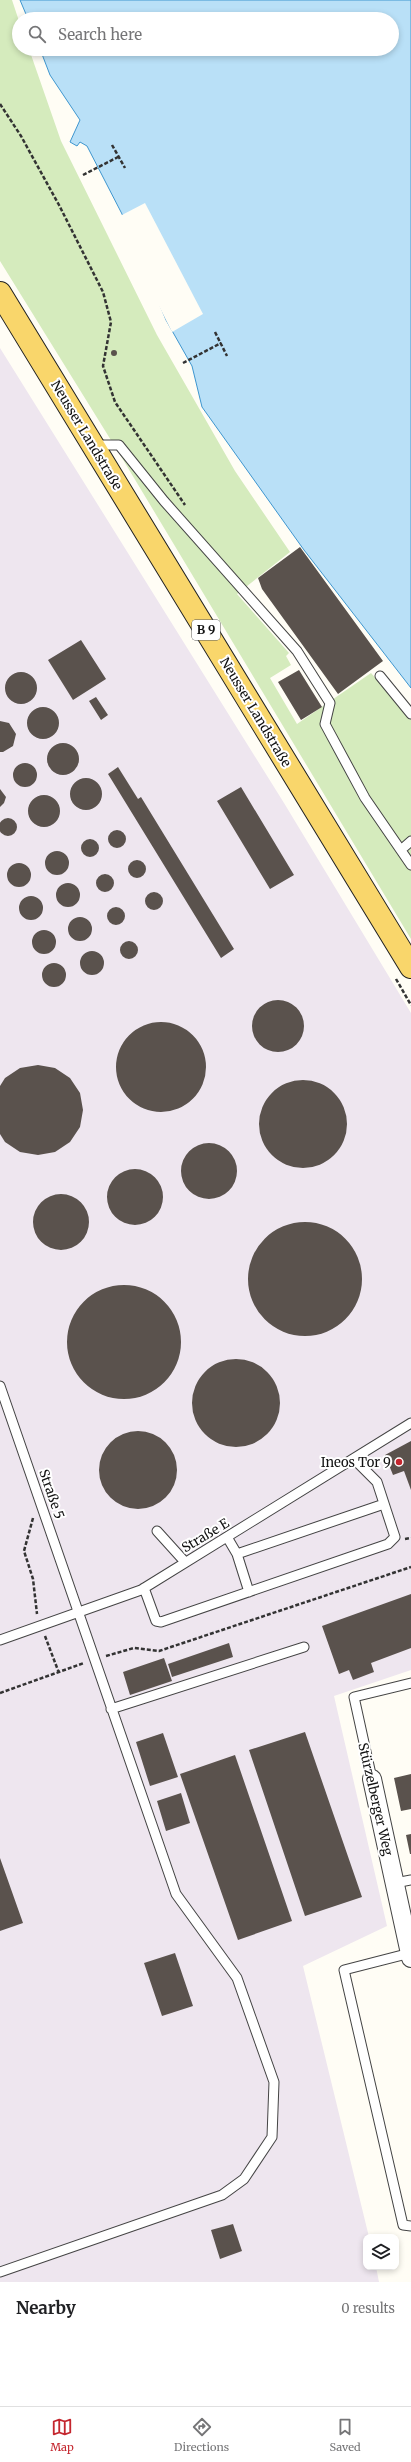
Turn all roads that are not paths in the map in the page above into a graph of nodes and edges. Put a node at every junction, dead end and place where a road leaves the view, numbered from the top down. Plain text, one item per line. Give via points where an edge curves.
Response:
1 (0, 293) edge
2 (93, 445) junction
3 (380, 676) dead end
4 (411, 714) edge
5 (411, 841) edge
6 (402, 849) junction
7 (411, 865) edge
8 (411, 967) edge
9 (0, 1386) edge
10 (411, 1423) edge
11 (354, 1459) junction
12 (384, 1504) junction
13 (157, 1530) dead end
14 (227, 1537) junction
15 (237, 1554) junction
16 (185, 1562) junction
17 (144, 1588) junction
18 (249, 1592) junction
19 (79, 1612) junction
20 (0, 1640) edge
21 (304, 1647) dead end
22 (411, 1683) edge
23 (111, 1709) junction
24 (372, 1779) joint
25 (403, 1881) edge
26 (407, 1916) edge
27 (411, 1955) edge
28 (411, 2226) edge
29 (0, 2272) edge

1 - 2 main road, Neusser Landstraße / B 9
2 - 6 lane via 119,445 164,501 297,651 330,704 325,724 366,798
2 - 8 main road, Neusser Landstraße / B 9
3 - 4 lane
5 - 6 lane
6 - 7 lane
9 - 19 lane, Straße 5
10 - 11 lane, Straße E
11 - 12 lane via 377,1482
11 - 14 lane, Straße E
12 - 15 lane
12 - 18 lane via 394,1537 388,1544
13 - 16 lane
14 - 15 lane
14 - 16 lane, Straße E
15 - 18 lane
16 - 17 lane, Straße E
17 - 18 lane via 156,1621 160,1622
17 - 19 lane, Straße E
19 - 20 lane, Straße E
19 - 23 lane, Straße 5
21 - 23 lane
22 - 24 lane, Stürzelberger Weg via 354,1697
23 - 29 lane, Straße 5 via 176,1894 237,1978 274,2082 272,2137 244,2179 222,2195
24 - 25 street, Stürzelberger Weg
25 - 26 street, Stürzelberger Weg
26 - 27 street, Stürzelberger Weg
27 - 28 lane via 344,1970 403,2225

